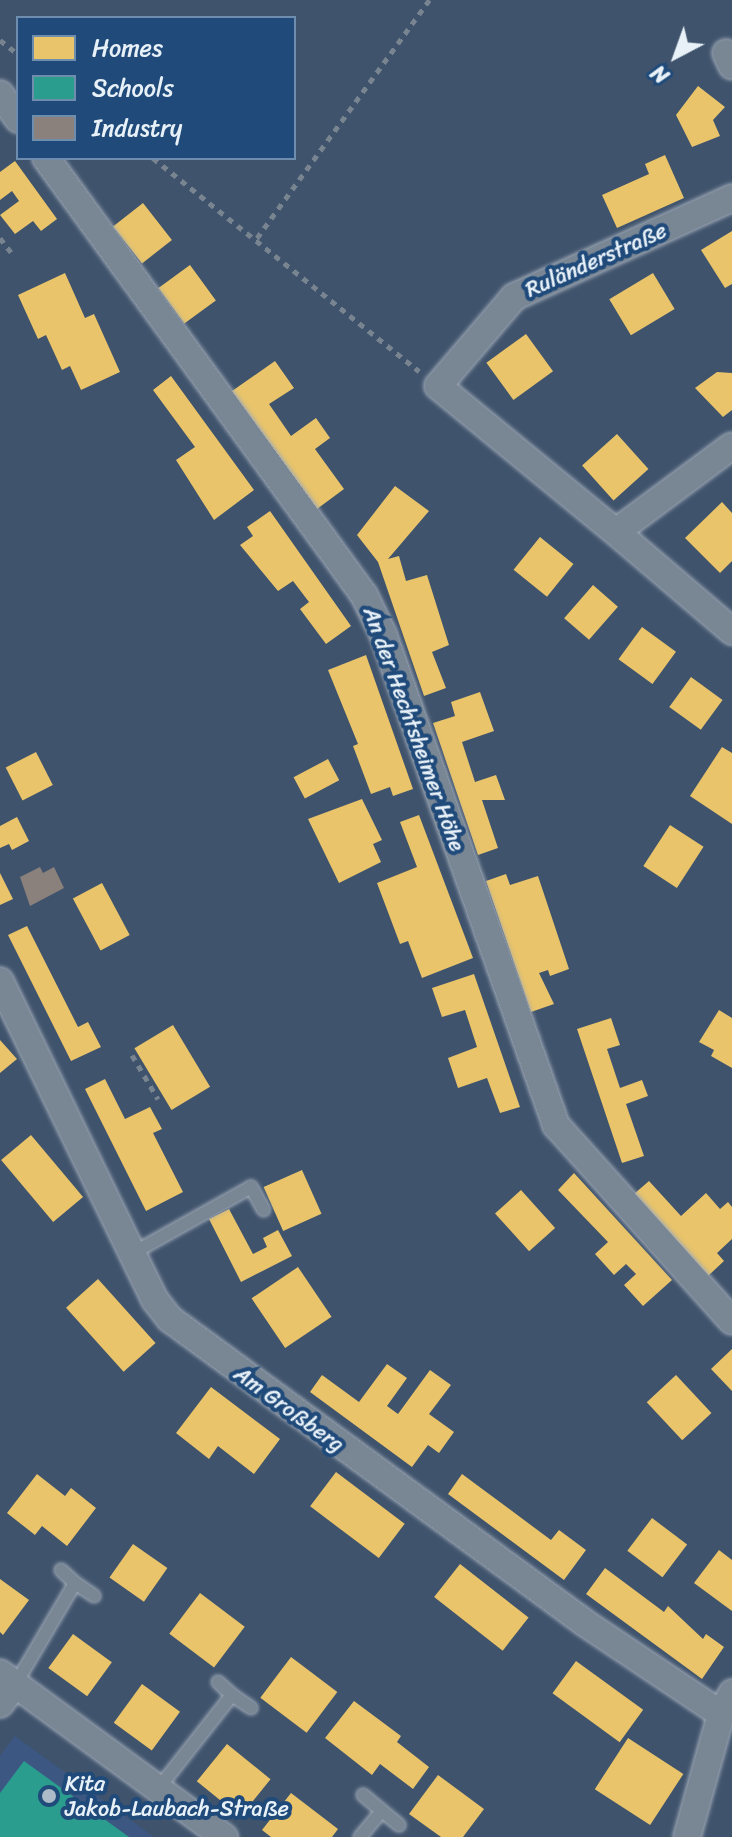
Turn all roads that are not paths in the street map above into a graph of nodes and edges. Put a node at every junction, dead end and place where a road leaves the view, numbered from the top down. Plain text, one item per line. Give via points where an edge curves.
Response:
1 (0, 94) edge
2 (16, 116) edge
3 (47, 160) edge
4 (732, 198) edge
5 (732, 446) edge
6 (616, 532) junction
7 (732, 631) edge
8 (0, 981) edge
9 (264, 1210) dead end
10 (133, 1253) junction
11 (732, 1321) edge
12 (61, 1570) dead end
13 (75, 1583) junction
14 (94, 1596) dead end
15 (218, 1682) dead end
16 (5, 1687) edge
17 (232, 1695) junction
18 (726, 1703) edge
19 (251, 1708) dead end
20 (158, 1789) junction
21 (363, 1795) dead end
22 (380, 1813) junction
23 (399, 1825) dead end
24 (224, 1837) edge
25 (360, 1837) edge
26 (687, 1837) edge

1 - 2 street
3 - 11 street, An der Hechtsheimer Höhe via 364,595 383,634 556,1125
4 - 6 street, Ruländerstraße via 514,297 438,386
5 - 6 street
6 - 7 street
8 - 10 street, Am Großberg
9 - 10 lane via 251,1187
10 - 18 street, Am Großberg via 155,1300 197,1343 585,1623
12 - 13 lane
13 - 14 lane
13 - 16 lane
15 - 17 lane
16 - 20 street
17 - 19 lane
17 - 20 lane
18 - 26 street
20 - 24 street
21 - 22 lane
22 - 23 lane
22 - 25 lane

